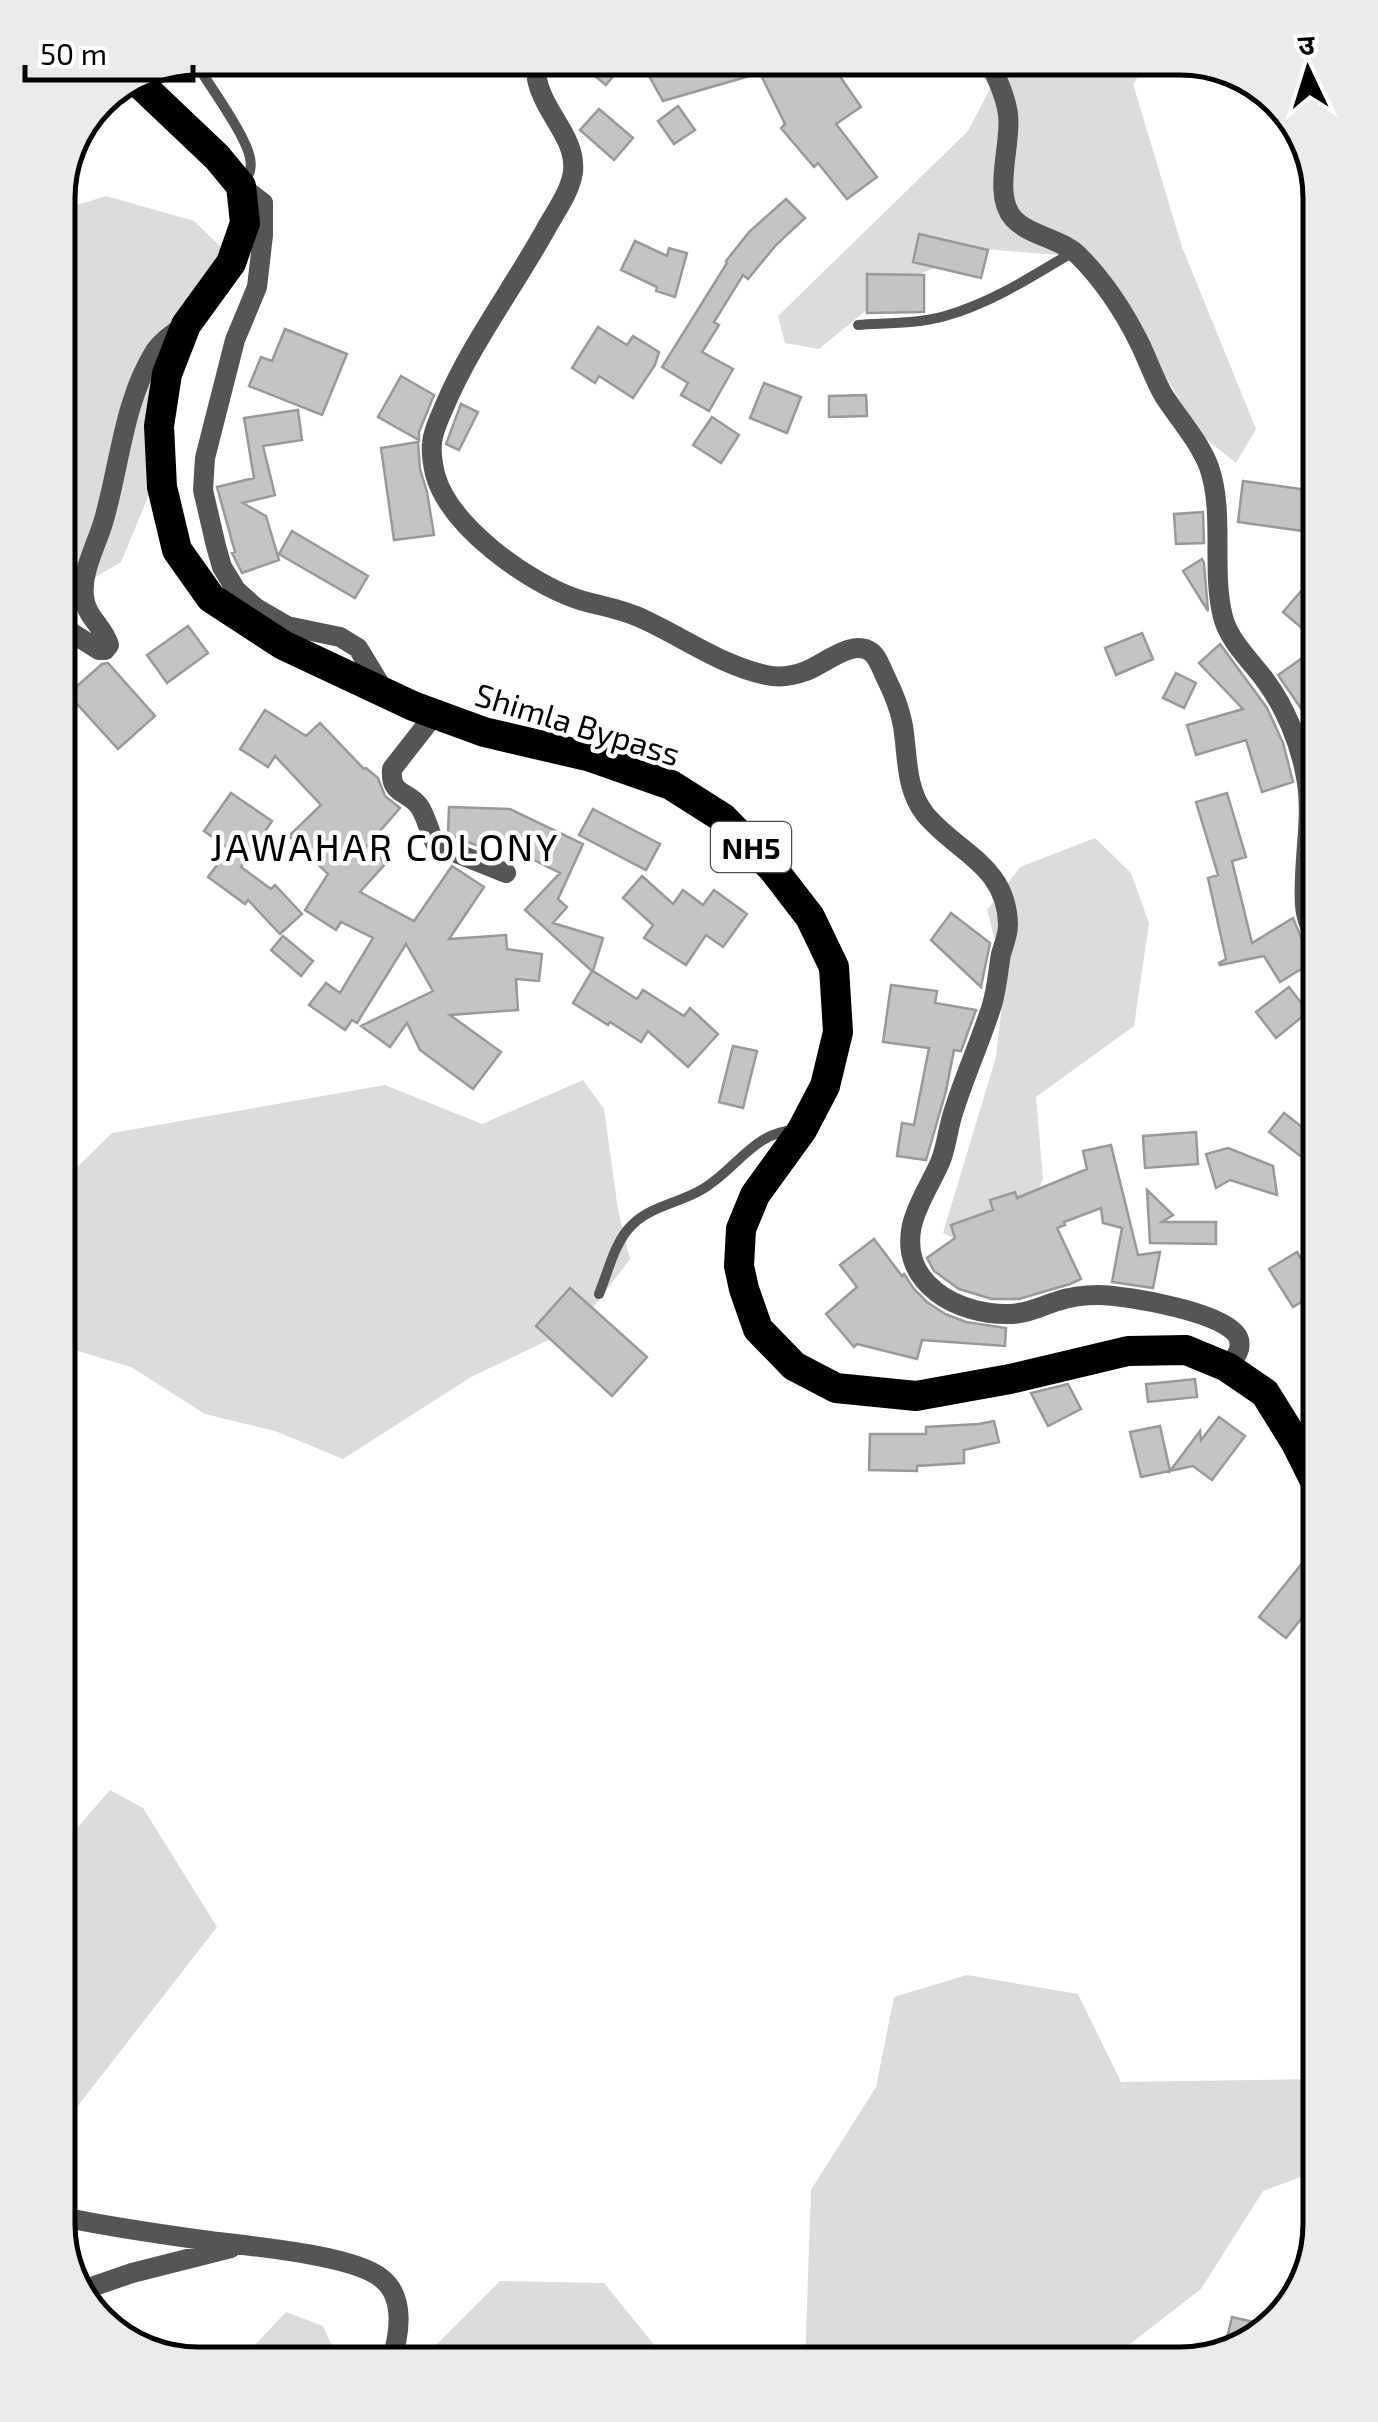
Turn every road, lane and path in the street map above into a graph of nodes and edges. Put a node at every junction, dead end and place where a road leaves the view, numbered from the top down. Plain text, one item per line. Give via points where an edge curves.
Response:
1 (202, 75) edge
2 (536, 75) edge
3 (995, 75) edge
4 (144, 88) edge
5 (241, 186) junction
6 (1074, 252) junction
7 (858, 324) dead end
8 (186, 325) junction
9 (75, 635) edge
10 (384, 692) junction
11 (436, 714) junction
12 (1303, 768) edge
13 (506, 872) dead end
14 (802, 1130) junction
15 (599, 1294) dead end
16 (1226, 1366) junction
17 (1303, 1457) edge
18 (75, 2220) edge
19 (243, 2245) junction
20 (93, 2287) edge
21 (394, 2347) edge

1 - 5 lane via 252,162
2 - 16 street via 570,149 573,171 438,420 431,446 435,476 450,507 540,582 644,619 767,676 808,671 858,648 875,656 898,702 910,788 926,814 992,875 1008,928 994,998 942,1159 916,1211 912,1261 924,1282 945,1298 978,1310 1028,1312 1098,1295 1216,1320 1234,1329 1239,1340
3 - 6 street via 1008,118 1005,204 1013,218
4 - 5 highway
5 - 8 highway, Shimla Bypass / NH5 via 245,222 231,263
5 - 10 street via 262,202 263,235 257,287 235,340 205,458 203,490 222,567 256,608 288,626 340,637 358,648
6 - 7 lane via 944,317
6 - 12 street via 1120,310 1209,467 1223,620 1268,684
8 - 9 street via 157,348 146,370 85,577 87,610 109,645 100,650
8 - 10 highway, Shimla Bypass / NH5 via 167,374 159,426 162,487 177,550 211,598 283,645
10 - 11 highway, Shimla Bypass / NH5
11 - 13 street via 391,780 419,806 436,845
11 - 14 highway, Shimla Bypass / NH5 via 671,785 723,818 772,869 810,917 834,966 838,1032 826,1086
14 - 15 lane via 772,1134 726,1174 629,1227
14 - 16 highway, Shimla Bypass / NH5 via 754,1195 741,1229 740,1266 758,1329 794,1366 836,1388 916,1396 1128,1351 1186,1350
16 - 17 highway, Shimla Bypass / NH5 via 1265,1393
18 - 19 street
19 - 20 street
19 - 21 street via 361,2266 384,2279 399,2322

